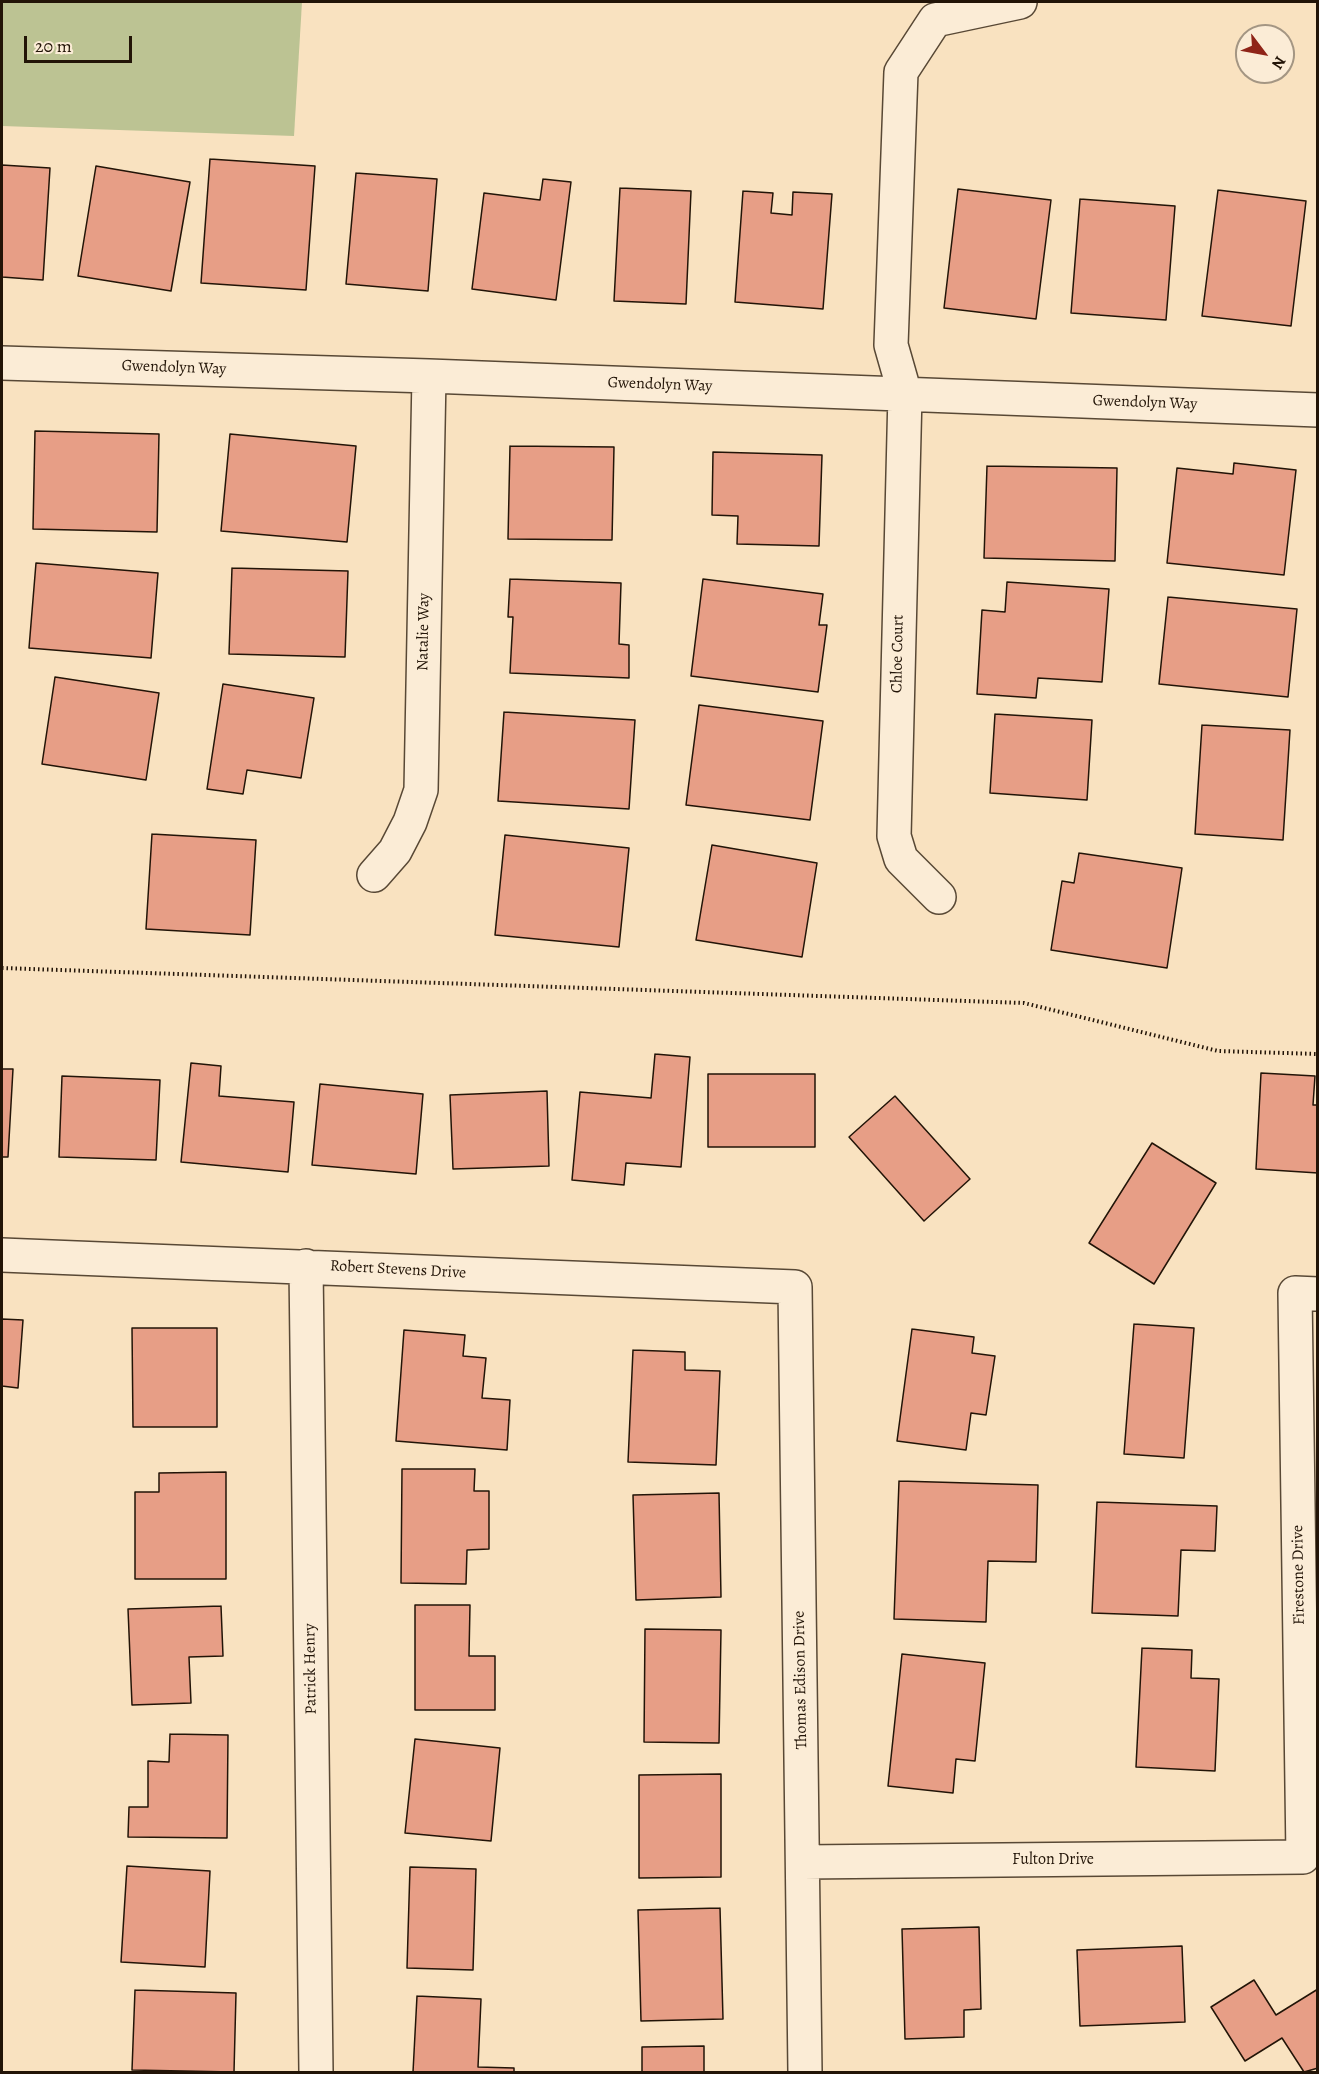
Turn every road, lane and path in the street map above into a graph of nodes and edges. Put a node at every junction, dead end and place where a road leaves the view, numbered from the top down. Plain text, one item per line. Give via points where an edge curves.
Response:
1 (1020, 2) edge
2 (2, 363) edge
3 (429, 376) junction
4 (905, 394) junction
5 (1317, 410) edge
6 (374, 875) dead end
7 (939, 897) dead end
8 (2, 968) edge
9 (1317, 1054) edge
10 (2, 1255) edge
11 (306, 1266) junction
12 (795, 1287) joint
13 (1306, 1293) edge
14 (1303, 1857) joint
15 (803, 1862) junction
16 (316, 2073) edge
17 (805, 2073) edge

1 - 4 street, Chloe Court via 935,20 901,72 891,345
2 - 3 street, Gwendolyn Way
3 - 4 street, Gwendolyn Way
3 - 6 street, Natalie Way via 421,790 400,841
4 - 5 street, Gwendolyn Way
4 - 7 street, Chloe Court via 894,836 902,859
8 - 9 path via 1024,1003 1218,1051
10 - 11 street, Robert Stevens Drive
11 - 12 street, Robert Stevens Drive
11 - 16 street, Patrick Henry
12 - 15 street, Thomas Edison Drive
13 - 14 street, Firestone Drive
14 - 15 street, Fulton Drive
15 - 17 street, Thomas Edison Drive

